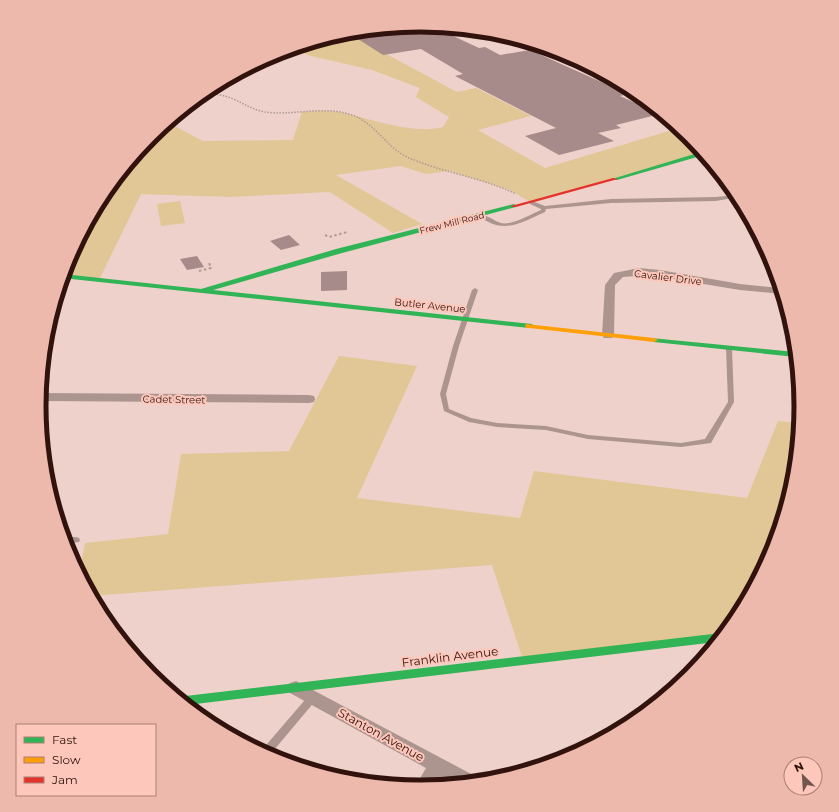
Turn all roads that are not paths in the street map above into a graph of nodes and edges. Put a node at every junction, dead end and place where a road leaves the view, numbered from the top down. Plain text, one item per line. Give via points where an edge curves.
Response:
1 (698, 156) edge
2 (729, 197) edge
3 (532, 203) junction
4 (544, 208) junction
5 (482, 216) junction
6 (69, 277) edge
7 (475, 290) dead end
8 (775, 290) edge
9 (201, 291) junction
10 (465, 319) junction
11 (608, 335) junction
12 (729, 348) junction
13 (789, 353) edge
14 (46, 397) edge
15 (309, 399) dead end
16 (71, 540) edge
17 (76, 540) dead end
18 (713, 638) edge
19 (295, 687) junction
20 (313, 697) junction
21 (189, 700) edge
22 (269, 748) edge
23 (438, 767) junction
24 (459, 778) edge
25 (429, 780) edge

1 - 3 street, Frew Mill Road
2 - 4 lane via 611,201
3 - 4 lane
3 - 5 street, Frew Mill Road
4 - 5 lane via 543,212 505,225
5 - 9 street, Frew Mill Road via 380,241
6 - 9 street, Butler Avenue
7 - 10 lane
8 - 11 street, Cavalier Drive via 642,272 619,274 613,278 610,285
9 - 10 street, Butler Avenue
10 - 11 street, Butler Avenue
10 - 12 lane via 443,394 446,410 469,420 497,425 546,428 588,437 681,445 708,441 730,402
11 - 12 street, Butler Avenue
12 - 13 street, Butler Avenue
14 - 15 street, Cadet Street
16 - 17 lane
18 - 19 street, Franklin Avenue
19 - 20 street, Stanton Avenue
19 - 21 street, Franklin Avenue
20 - 22 lane
20 - 23 street, Stanton Avenue
23 - 24 street, Stanton Avenue
23 - 25 street

